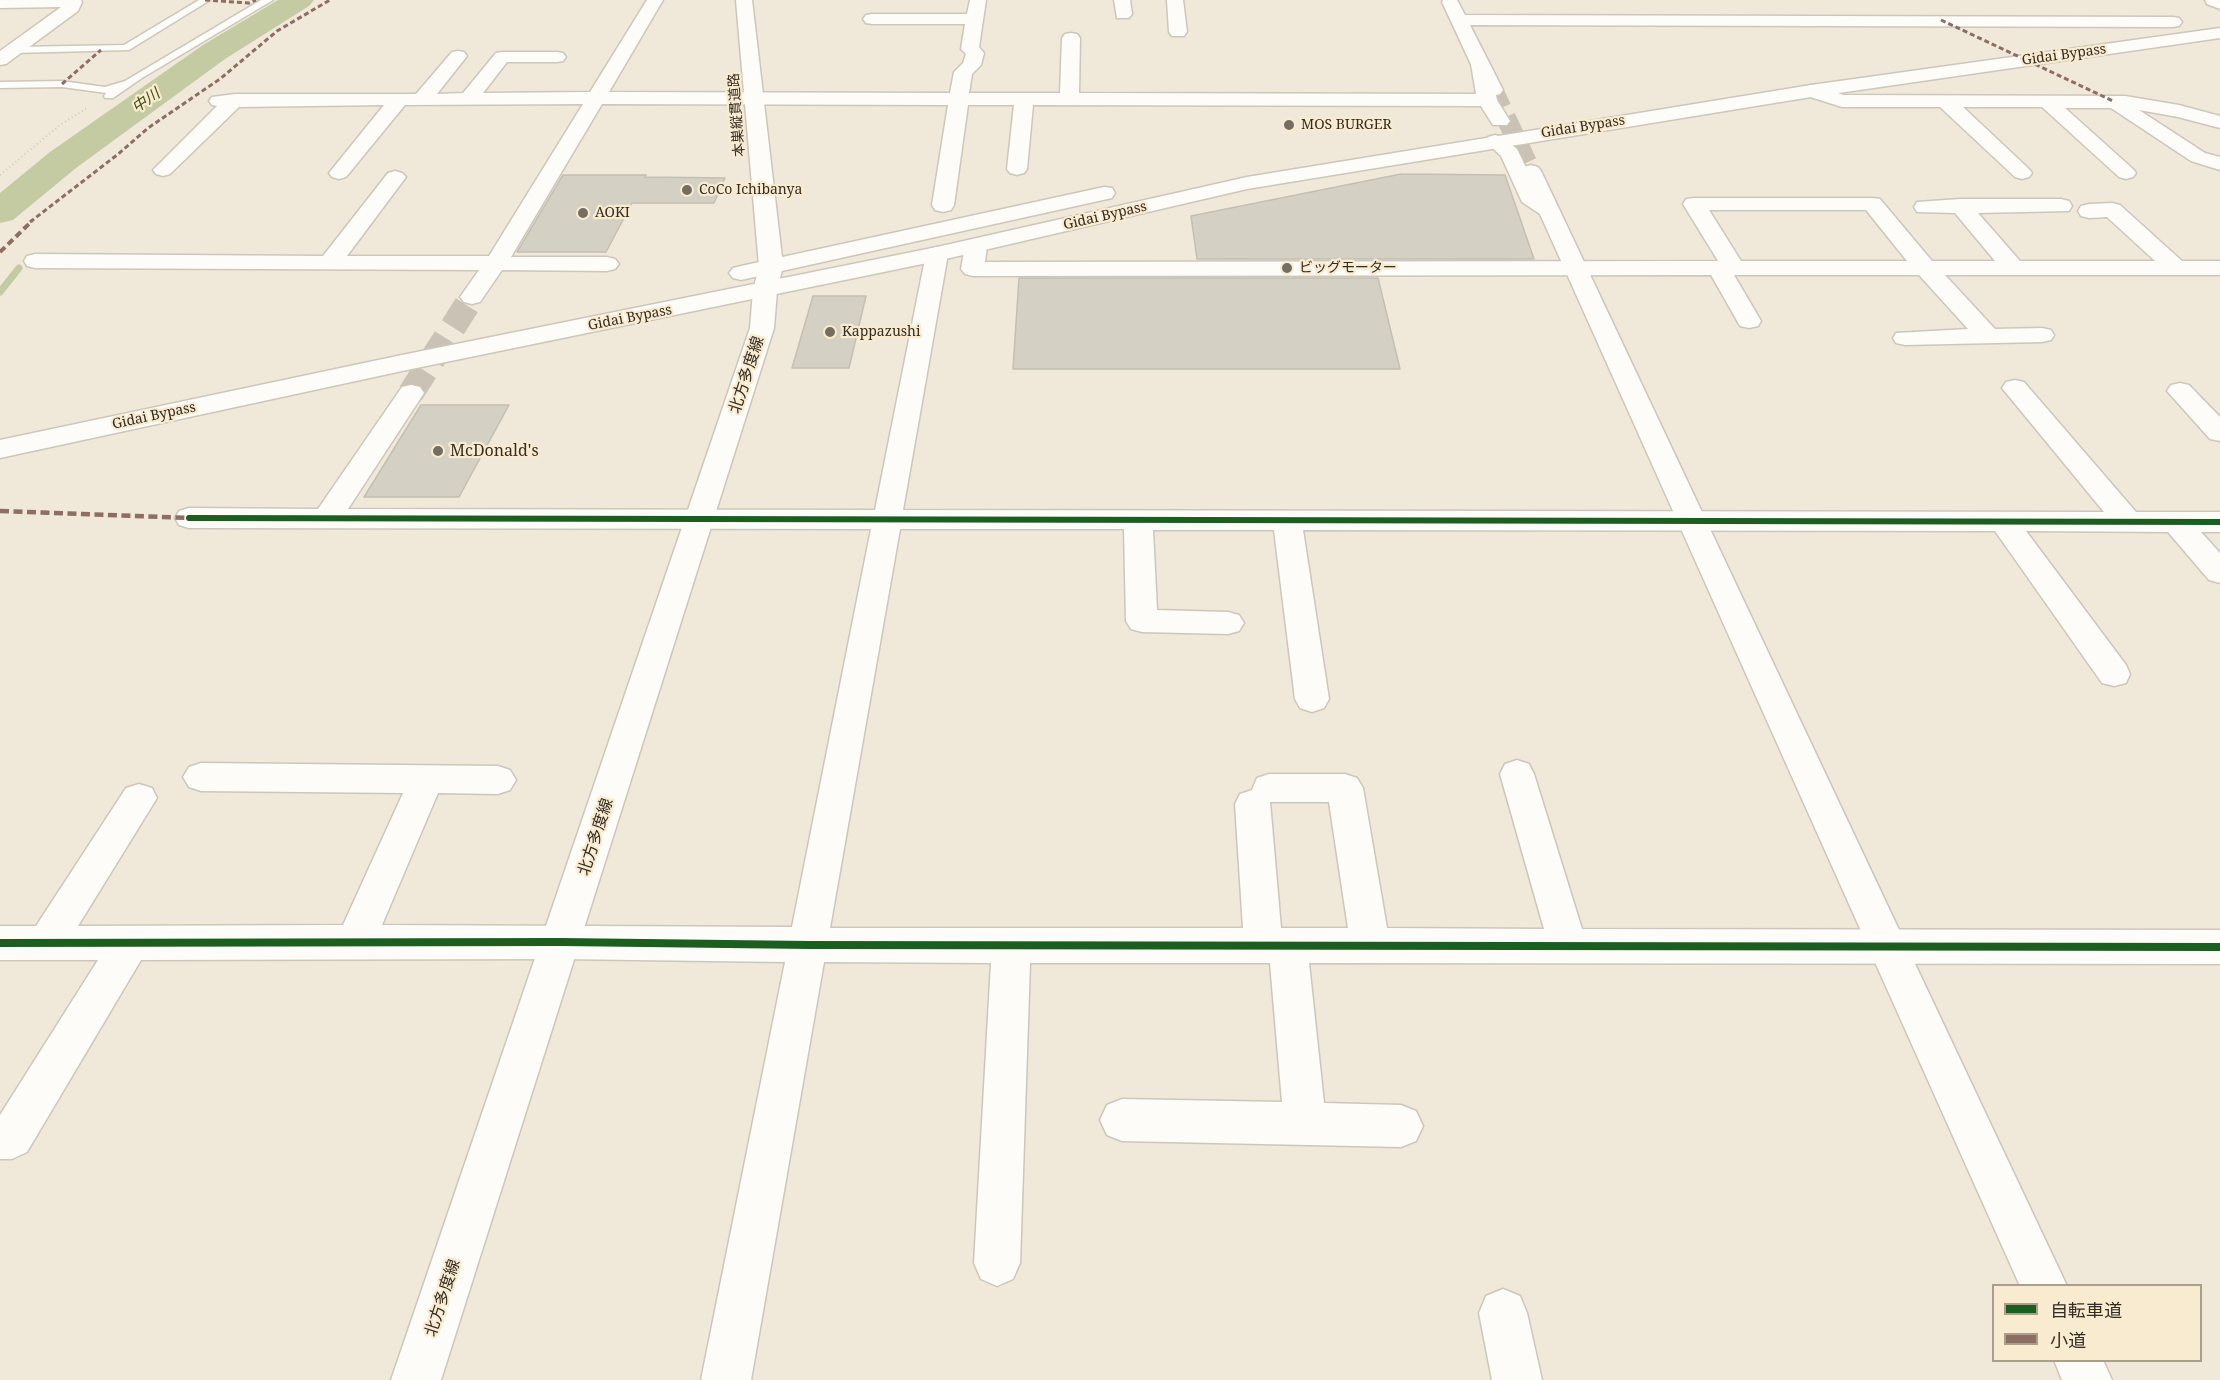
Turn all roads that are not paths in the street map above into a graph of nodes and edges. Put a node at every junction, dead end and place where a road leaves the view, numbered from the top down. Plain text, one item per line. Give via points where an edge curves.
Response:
1 (202, 0) edge
2 (268, 0) edge
3 (655, 0) edge
4 (728, 0) edge
5 (744, 0) edge
6 (978, 0) edge
7 (1175, 0) edge
8 (1449, 0) edge
9 (2213, 0) edge
10 (47, 1) edge
11 (80, 1) edge
12 (0, 3) edge
13 (2220, 4) edge
14 (1924, 7) dead end
15 (2220, 15) edge
16 (872, 19) dead end
17 (974, 19) junction
18 (1459, 20) junction
19 (1941, 21) junction
20 (2173, 22) junction
21 (1178, 32) dead end
22 (2220, 33) edge
23 (1071, 39) dead end
24 (15, 50) junction
25 (458, 56) dead end
26 (557, 57) dead end
27 (0, 60) edge
28 (138, 76) junction
29 (1727, 84) dead end
30 (0, 85) edge
31 (1810, 91) junction
32 (1490, 95) junction
33 (109, 96) road end
34 (597, 98) junction
35 (400, 99) junction
36 (422, 99) junction
37 (468, 99) junction
38 (745, 99) junction
39 (959, 99) junction
40 (1024, 99) junction
41 (1069, 99) junction
42 (1945, 101) junction
43 (2046, 101) junction
44 (2113, 101) junction
45 (2179, 111) junction
46 (1557, 112) dead end
47 (2220, 114) edge
48 (2220, 122) edge
49 (1497, 131) junction
50 (739, 145) dead end
51 (2220, 164) edge
52 (1226, 166) dead end
53 (1017, 169) dead end
54 (163, 170) dead end
55 (1531, 171) tunnel mouth
56 (339, 172) dead end
57 (2022, 172) dead end
58 (2126, 172) dead end
59 (395, 177) dead end
60 (1121, 189) dead end
61 (943, 205) dead end
62 (1960, 206) junction
63 (2061, 206) dead end
64 (1925, 207) dead end
65 (2089, 211) dead end
66 (1550, 212) junction
67 (976, 246) junction
68 (747, 248) dead end
69 (938, 254) junction
70 (35, 261) dead end
71 (330, 262) junction
72 (496, 263) junction
73 (608, 264) dead end
74 (1574, 268) junction
75 (1726, 268) junction
76 (2176, 268) junction
77 (2220, 268) edge
78 (1926, 269) junction
79 (2014, 269) junction
80 (762, 276) junction
81 (472, 297) tunnel mouth
82 (1749, 321) dead end
83 (2042, 335) dead end
84 (1988, 336) junction
85 (1905, 338) dead end
86 (2015, 387) dead end
87 (2180, 391) dead end
88 (411, 393) tunnel mouth
89 (0, 429) edge
90 (2220, 433) edge
91 (0, 449) edge
92 (189, 518) dead end
93 (326, 519) junction
94 (701, 519) junction
95 (889, 519) junction
96 (1138, 520) junction
97 (1690, 520) junction
98 (1287, 521) junction
99 (2003, 521) junction
100 (2128, 522) junction
101 (2176, 522) junction
102 (2220, 522) edge
103 (2220, 573) edge
104 (1228, 622) dead end
105 (2114, 674) dead end
106 (1312, 699) dead end
107 (1517, 774) dead end
108 (201, 777) dead end
109 (427, 779) junction
110 (498, 780) dead end
111 (139, 798) dead end
112 (356, 942) junction
113 (561, 942) junction
114 (46, 943) junction
115 (129, 943) junction
116 (0, 944) edge
117 (808, 945) junction
118 (1011, 945) junction
119 (1276, 945) junction
120 (1370, 945) junction
121 (1568, 945) junction
122 (1888, 946) junction
123 (2220, 947) edge
124 (1122, 1120) dead end
125 (1305, 1124) junction
126 (1401, 1126) dead end
127 (0, 1137) edge
128 (997, 1263) dead end
129 (2043, 1284) edge
130 (1503, 1313) dead end
131 (2079, 1362) edge
132 (416, 1380) edge
133 (726, 1380) edge
134 (1517, 1380) edge
135 (2087, 1380) edge

1 - 24 lane via 126,48
2 - 28 lane
3 - 34 main road
4 - 38 main road, 本巣縦貫道路
5 - 38 main road, 本巣縦貫道路
6 - 17 main road
7 - 21 main road
8 - 18 main road
9 - 13 main road
10 - 11 main road
10 - 12 main road
11 - 24 main road
14 - 19 main road
15 - 20 main road, Gidai Bypass
16 - 17 main road
17 - 39 main road via 969,49 975,53 972,64 963,72
18 - 19 main road
18 - 32 main road
19 - 20 main road
20 - 29 main road, Gidai Bypass
22 - 31 main road, Gidai Bypass
23 - 41 main road
24 - 27 main road
25 - 36 main road
26 - 37 main road via 502,57
28 - 30 lane via 106,90 62,84
28 - 33 lane
31 - 42 main road via 1842,101
31 - 49 main road, Gidai Bypass
32 - 41 main road
32 - 49 main road
34 - 37 main road
34 - 38 main road
34 - 72 main road
35 - 36 main road
35 - 54 main road via 227,100
35 - 56 main road
36 - 37 main road
38 - 39 main road
38 - 50 main road, 本巣縦貫道路
38 - 80 main road, 本巣縦貫道路
39 - 40 main road
39 - 61 main road
40 - 41 main road
40 - 53 main road
42 - 43 main road
42 - 57 main road
43 - 44 main road
43 - 58 main road
44 - 45 main road
44 - 51 main road via 2198,158
45 - 47 main road
45 - 48 main road
46 - 49 main road, Gidai Bypass
49 - 52 main road, Gidai Bypass
49 - 66 main road via 1530,197
49 - 67 main road, Gidai Bypass via 1247,183
55 - 66 main road
59 - 71 main road
60 - 80 main road, Gidai Bypass
62 - 63 main road
62 - 64 main road
62 - 79 main road
65 - 76 main road via 2112,210
66 - 74 main road
67 - 69 main road, Gidai Bypass
67 - 74 main road via 973,269
68 - 80 main road
69 - 80 main road, Gidai Bypass
69 - 95 main road
70 - 71 main road
71 - 72 main road
72 - 73 main road
72 - 81 main road
74 - 75 main road
74 - 97 main road
75 - 78 main road
75 - 78 main road via 1694,204 1872,204
75 - 82 main road
76 - 77 main road
76 - 79 main road
78 - 79 main road
78 - 84 main road
80 - 89 main road, Gidai Bypass
80 - 91 main road, Gidai Bypass via 402,363
80 - 94 main road, 北方多度線 via 762,328
83 - 84 main road
84 - 85 main road
86 - 100 main road
87 - 90 main road
88 - 93 main road
92 - 93 main road
93 - 94 main road
94 - 95 main road
94 - 113 main road, 北方多度線
95 - 96 main road
95 - 117 main road
96 - 98 main road
96 - 104 main road via 1142,621
97 - 98 main road
97 - 99 main road
97 - 122 main road
98 - 106 main road
99 - 100 main road
99 - 105 main road
100 - 101 main road
101 - 102 main road
101 - 103 main road
107 - 121 main road
108 - 109 main road
109 - 110 main road
109 - 112 main road
111 - 114 main road
112 - 113 main road
112 - 115 main road
113 - 117 main road
113 - 132 main road, 北方多度線
114 - 115 main road
114 - 116 main road
115 - 127 main road via 12,1137
117 - 118 main road
117 - 133 main road
118 - 119 main road
118 - 128 main road
119 - 120 main road
119 - 120 main road via 1261,796 1345,788
119 - 125 main road
120 - 121 main road
121 - 122 main road
122 - 123 main road
122 - 129 main road
124 - 125 main road
125 - 126 main road
130 - 134 main road
131 - 135 main road

